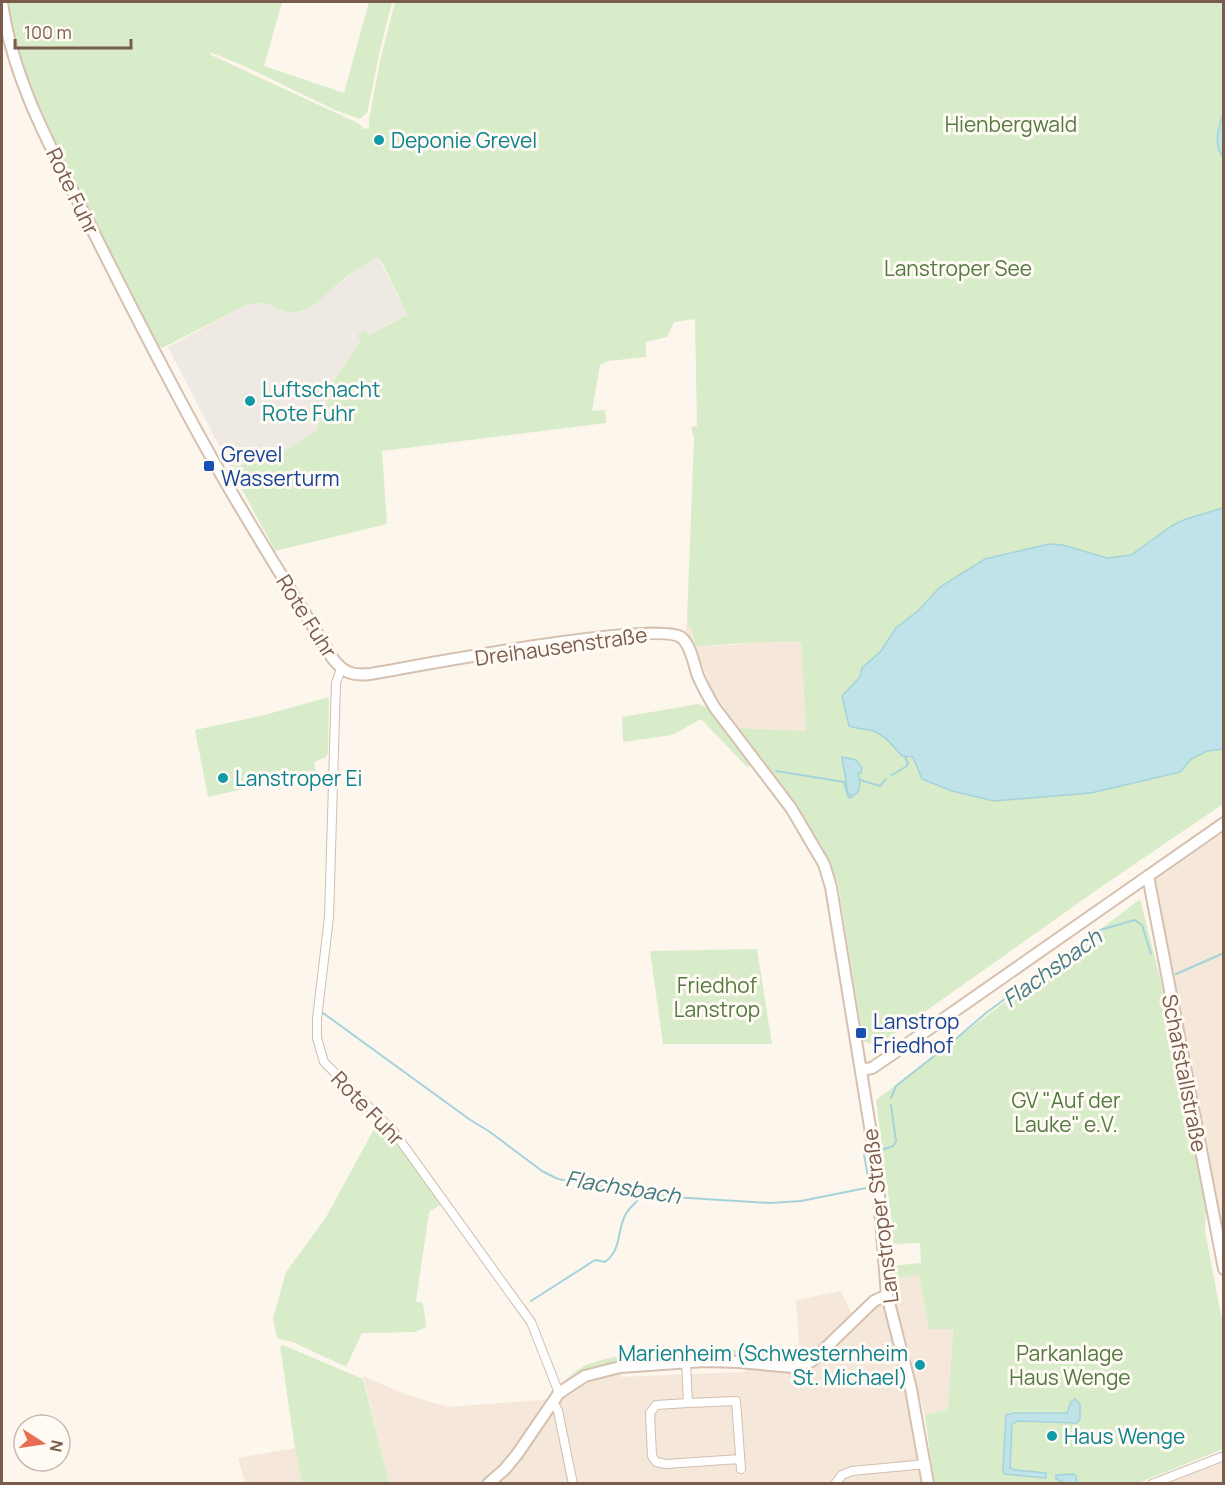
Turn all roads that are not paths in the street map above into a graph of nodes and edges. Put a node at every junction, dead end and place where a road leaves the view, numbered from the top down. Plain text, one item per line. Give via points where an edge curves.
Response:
1 (2, 3) edge
2 (341, 669) junction
3 (1224, 823) edge
4 (1148, 876) junction
5 (841, 948) joint
6 (861, 1070) junction
7 (1224, 1269) edge
8 (886, 1295) junction
9 (686, 1362) junction
10 (556, 1397) junction
11 (688, 1403) junction
12 (1224, 1456) edge
13 (740, 1459) junction
14 (926, 1464) junction
15 (741, 1469) dead end
16 (488, 1484) edge
17 (573, 1484) edge
18 (835, 1484) edge
19 (928, 1484) edge
20 (1152, 1484) edge

1 - 2 main road, Rote Fuhr via 10,49 26,92 108,262 214,463
2 - 5 main road, Dreihausenstraße via 351,675 370,674 606,636 661,633 680,637 715,708 791,808 824,864
2 - 10 street, Rote Fuhr via 336,683 329,917 317,1019 317,1038 324,1062 394,1132 531,1322
3 - 4 main road
4 - 6 main road via 872,1068
4 - 7 main road, Schafstallstraße
5 - 6 main road, Lanstroper Straße
6 - 8 main road, Lanstroper Straße via 877,1170
8 - 9 main road via 874,1301 812,1361 793,1368
8 - 14 main road, Lanstroper Straße
9 - 10 main road via 597,1372 576,1380
9 - 11 street
10 - 16 main road via 518,1453
10 - 17 street, Rote Fuhr
11 - 13 street via 736,1401
11 - 13 street via 656,1405 651,1413 652,1456 656,1462
12 - 20 street
13 - 15 street
14 - 18 street via 852,1471
14 - 19 main road, Lanstroper Straße

